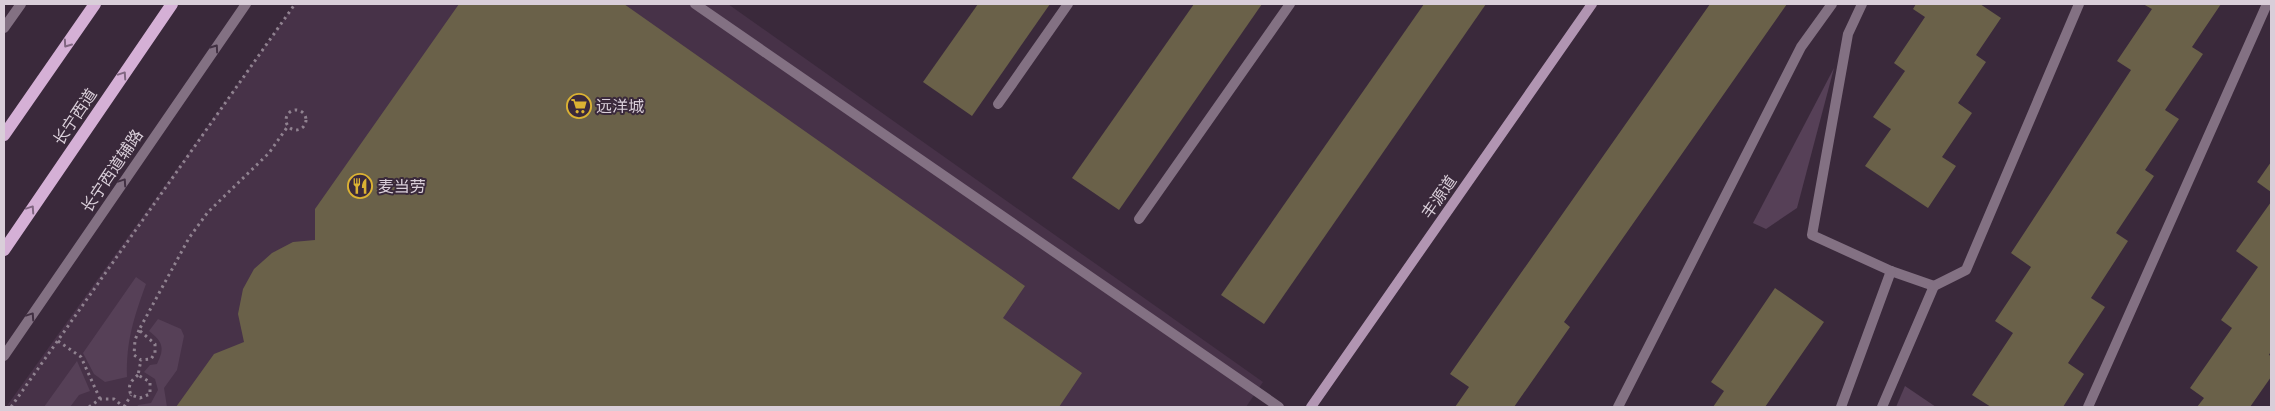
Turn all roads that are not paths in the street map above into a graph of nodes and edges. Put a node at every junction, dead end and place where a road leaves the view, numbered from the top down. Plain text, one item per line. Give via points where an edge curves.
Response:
1 (21, 4) edge
2 (95, 4) edge
3 (172, 4) edge
4 (246, 4) edge
5 (696, 4) edge
6 (1068, 4) edge
7 (1290, 4) edge
8 (1592, 4) edge
9 (1832, 4) edge
10 (1862, 4) edge
11 (2079, 4) edge
12 (2267, 4) edge
13 (4, 28) edge
14 (998, 104) dead end
15 (4, 135) edge
16 (1139, 219) dead end
17 (4, 250) edge
18 (1891, 271) junction
19 (1934, 286) junction
20 (4, 356) edge
21 (1279, 407) edge
22 (1311, 407) edge
23 (1618, 407) edge
24 (1841, 407) edge
25 (1882, 407) edge
26 (2088, 407) edge

1 - 13 street
2 -> 15 main road
17 -> 3 main road, 长宁西道
20 -> 4 street, 长宁西道辅路
5 - 21 street
6 - 14 street
7 - 16 street
8 - 22 street, 丰源道
9 - 23 street via 1801,47
10 - 18 street via 1848,34 1812,235
11 - 19 street via 1966,270
12 - 26 street
18 - 19 street
18 - 24 street
19 - 25 street

